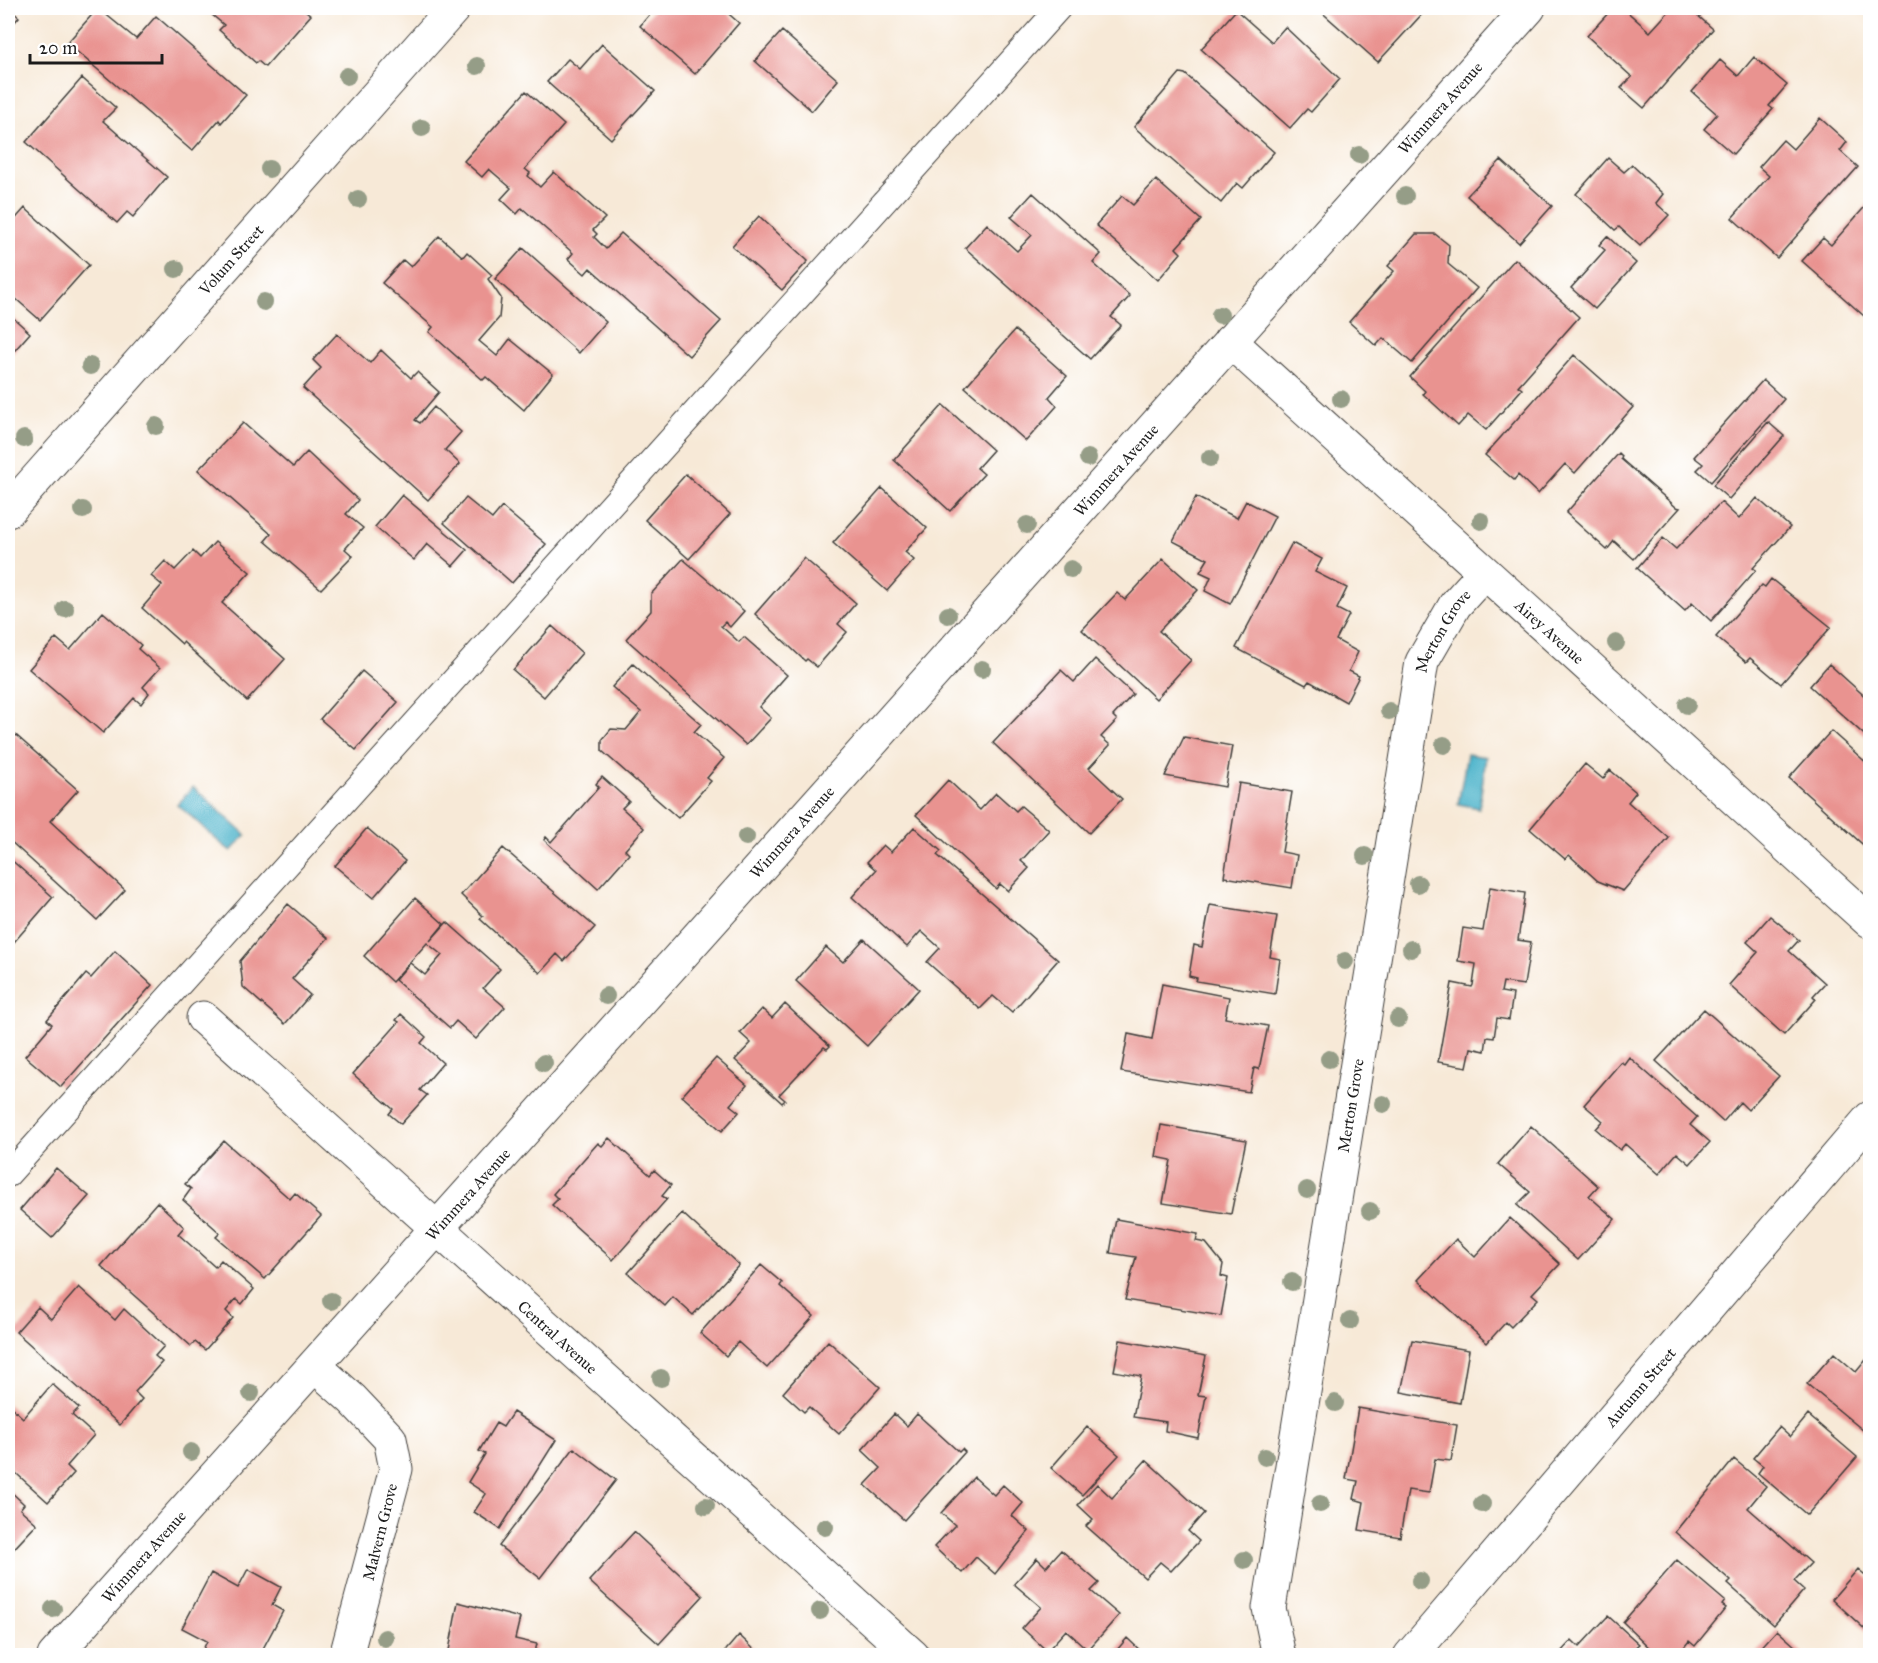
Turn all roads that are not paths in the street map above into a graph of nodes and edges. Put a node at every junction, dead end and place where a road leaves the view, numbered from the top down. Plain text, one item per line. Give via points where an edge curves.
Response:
1 (454, 8) edge
2 (1059, 8) edge
3 (1529, 8) edge
4 (1230, 341) junction
5 (8, 511) edge
6 (1484, 573) junction
7 (1870, 922) edge
8 (173, 992) junction
9 (203, 1018) joint
10 (1870, 1118) edge
11 (8, 1176) edge
12 (437, 1226) junction
13 (315, 1366) junction
14 (54, 1656) edge
15 (346, 1656) edge
16 (913, 1656) edge
17 (1279, 1656) edge
18 (1410, 1656) edge

1 - 5 street, Volum Street
2 - 8 lane
3 - 4 street, Wimmera Avenue
4 - 6 street, Airey Avenue
4 - 12 street, Wimmera Avenue
6 - 7 street, Airey Avenue
6 - 17 street, Merton Grove via 1455,605 1422,662 1269,1608
8 - 9 lane
8 - 11 lane
9 - 12 street, Central Avenue
10 - 18 street, Autumn Street
12 - 13 street, Wimmera Avenue
12 - 16 street, Central Avenue
13 - 14 street, Wimmera Avenue
13 - 15 street, Malvern Grove via 390,1439 396,1469

